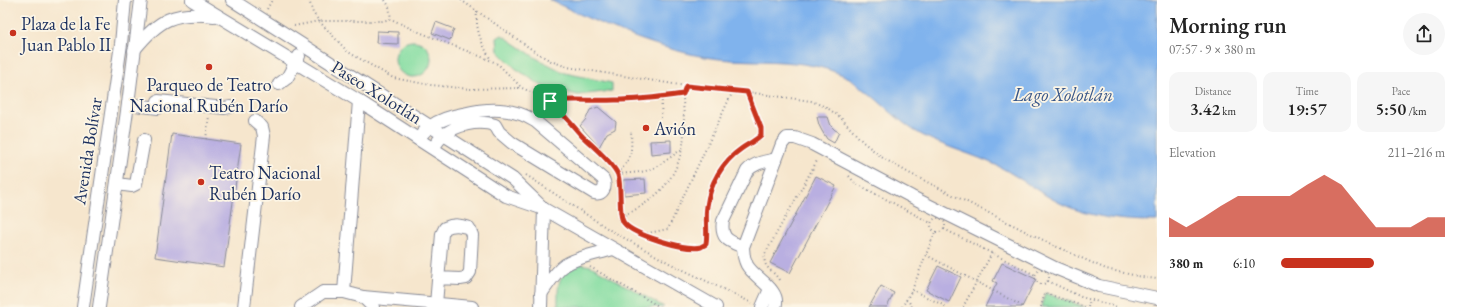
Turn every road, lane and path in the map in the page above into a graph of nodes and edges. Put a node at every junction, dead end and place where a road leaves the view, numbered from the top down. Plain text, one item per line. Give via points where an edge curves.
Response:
1 (125, 0) edge
2 (141, 0) edge
3 (192, 0) edge
4 (232, 0) edge
5 (309, 0) edge
6 (385, 0) edge
7 (461, 0) edge
8 (477, 11) junction
9 (218, 16) junction
10 (391, 19) junction
11 (319, 21) junction
12 (278, 30) junction
13 (304, 46) junction
14 (134, 50) junction
15 (492, 61) junction
16 (295, 62) junction
17 (280, 84) dead end
18 (686, 86) junction
19 (522, 88) junction
20 (733, 91) junction
21 (747, 92) junction
22 (683, 94) junction
23 (662, 97) junction
24 (550, 101) junction
25 (359, 102) junction
26 (128, 104) junction
27 (210, 106) junction
28 (230, 107) dead end
29 (501, 110) junction
30 (661, 118) dead end
31 (255, 121) dead end
32 (495, 125) junction
33 (430, 127) junction
34 (632, 131) dead end
35 (443, 136) junction
36 (206, 139) dead end
37 (418, 139) junction
38 (144, 140) dead end
39 (433, 148) junction
40 (683, 148) junction
41 (819, 158) dead end
42 (776, 160) junction
43 (847, 171) dead end
44 (523, 173) dead end
45 (618, 174) junction
46 (117, 184) junction
47 (544, 209) junction
48 (621, 217) junction
49 (931, 222) junction
50 (944, 229) junction
51 (935, 232) junction
52 (641, 235) junction
53 (743, 247) junction
54 (613, 249) junction
55 (992, 253) junction
56 (926, 255) junction
57 (577, 260) junction
58 (1035, 275) junction
59 (438, 278) junction
60 (1157, 279) edge
61 (1048, 281) junction
62 (977, 282) junction
63 (775, 285) junction
64 (912, 290) junction
65 (344, 292) junction
66 (541, 294) junction
67 (363, 297) junction
68 (1157, 298) edge
69 (906, 300) junction
70 (1090, 300) junction
71 (436, 305) edge
72 (757, 305) edge
73 (450, 306) edge
74 (83, 307) edge
75 (99, 307) edge
76 (244, 307) edge
77 (301, 307) edge
78 (373, 307) edge
79 (472, 307) edge
80 (541, 307) edge
81 (660, 307) edge
82 (716, 307) edge
83 (775, 307) edge
84 (902, 307) edge
85 (912, 307) edge
86 (947, 307) edge
87 (963, 307) edge
88 (1024, 307) edge
89 (1041, 307) edge
90 (1086, 307) edge
91 (1117, 307) edge

1 - 74 street, Avenida Bolívar via 121,44
2 - 14 street, Avenida Bolívar
3 - 9 street, Paseo Xolotlán
4 - 12 street, Paseo Xolotlán
5 - 11 path
6 - 10 path via 389,6
7 - 8 path
8 - 15 path via 477,32
8 - 18 path via 537,53 567,67
9 - 14 street via 191,14 171,18 150,32
9 - 16 street, Paseo Xolotlán
10 - 11 path
10 - 15 path
11 - 12 path
11 - 19 path via 348,52 393,78 470,89
12 - 13 street, Paseo Xolotlán
13 - 16 street
13 - 33 street, Paseo Xolotlán
14 - 26 street, Avenida Bolívar
15 - 19 path
16 - 17 street via 287,78
16 - 25 street, Paseo Xolotlán
18 - 20 path
18 - 22 path
19 - 24 path
20 - 21 path
20 - 52 path via 668,229
21 - 52 path via 761,128 761,135 725,163 714,181 708,198 706,244 693,248
21 - 60 path via 811,101 826,107 840,117 863,142 907,172 1106,269
22 - 23 path
22 - 40 path
23 - 24 path
23 - 30 path
24 - 45 path
25 - 37 street, Paseo Xolotlán
25 - 65 street
26 - 27 street via 158,108 158,101
26 - 46 street, Avenida Bolívar
27 - 28 street
27 - 36 path
29 - 32 street via 495,117
29 - 32 street via 521,114 535,121 602,179 605,184 602,192 594,193 512,143
29 - 33 street via 481,110 450,117
31 - 76 street via 262,127 264,136
32 - 35 street via 471,123
33 - 35 street, Paseo Xolotlán
33 - 37 street
34 - 45 path via 631,155
35 - 39 street
35 - 47 street, Paseo Xolotlán via 513,179
37 - 39 street, Paseo Xolotlán
38 - 46 street via 136,184
39 - 47 street, Paseo Xolotlán via 506,196
40 - 45 path via 649,170
40 - 48 path via 668,183 640,208
41 - 63 path via 765,254 766,266 777,276
42 - 53 street
42 - 53 street via 758,163 747,171 723,221 724,236
42 - 68 street via 787,138 812,144 1055,268 1099,286
43 - 49 path via 855,183
44 - 72 path via 610,230 671,264
45 - 48 path
46 - 75 street, Avenida Bolívar
47 - 54 street, Paseo Xolotlán
47 - 66 street
48 - 52 path via 627,226
49 - 50 path via 935,218 942,218 946,224
49 - 51 path
50 - 51 path
50 - 55 path
51 - 56 path
53 - 63 street via 747,266
54 - 57 street
54 - 82 street, Paseo Xolotlán
55 - 58 path
55 - 62 path
56 - 62 path
56 - 64 path
57 - 66 street via 556,274
57 - 81 path
58 - 61 path via 1035,281 1039,284
58 - 61 path via 1038,270 1046,271
59 - 59 street via 442,234 445,228 452,225 469,228 472,235 470,272 466,278
59 - 71 street
61 - 70 path
62 - 87 path
62 - 88 path
63 - 72 street
63 - 83 street
64 - 69 path
64 - 86 path
65 - 67 street
65 - 77 street via 323,292
66 - 80 street
67 - 71 street
67 - 78 street
69 - 84 path
69 - 85 path
70 - 90 path
70 - 91 path
71 - 73 street
73 - 79 street
89 - 90 path via 1045,294

